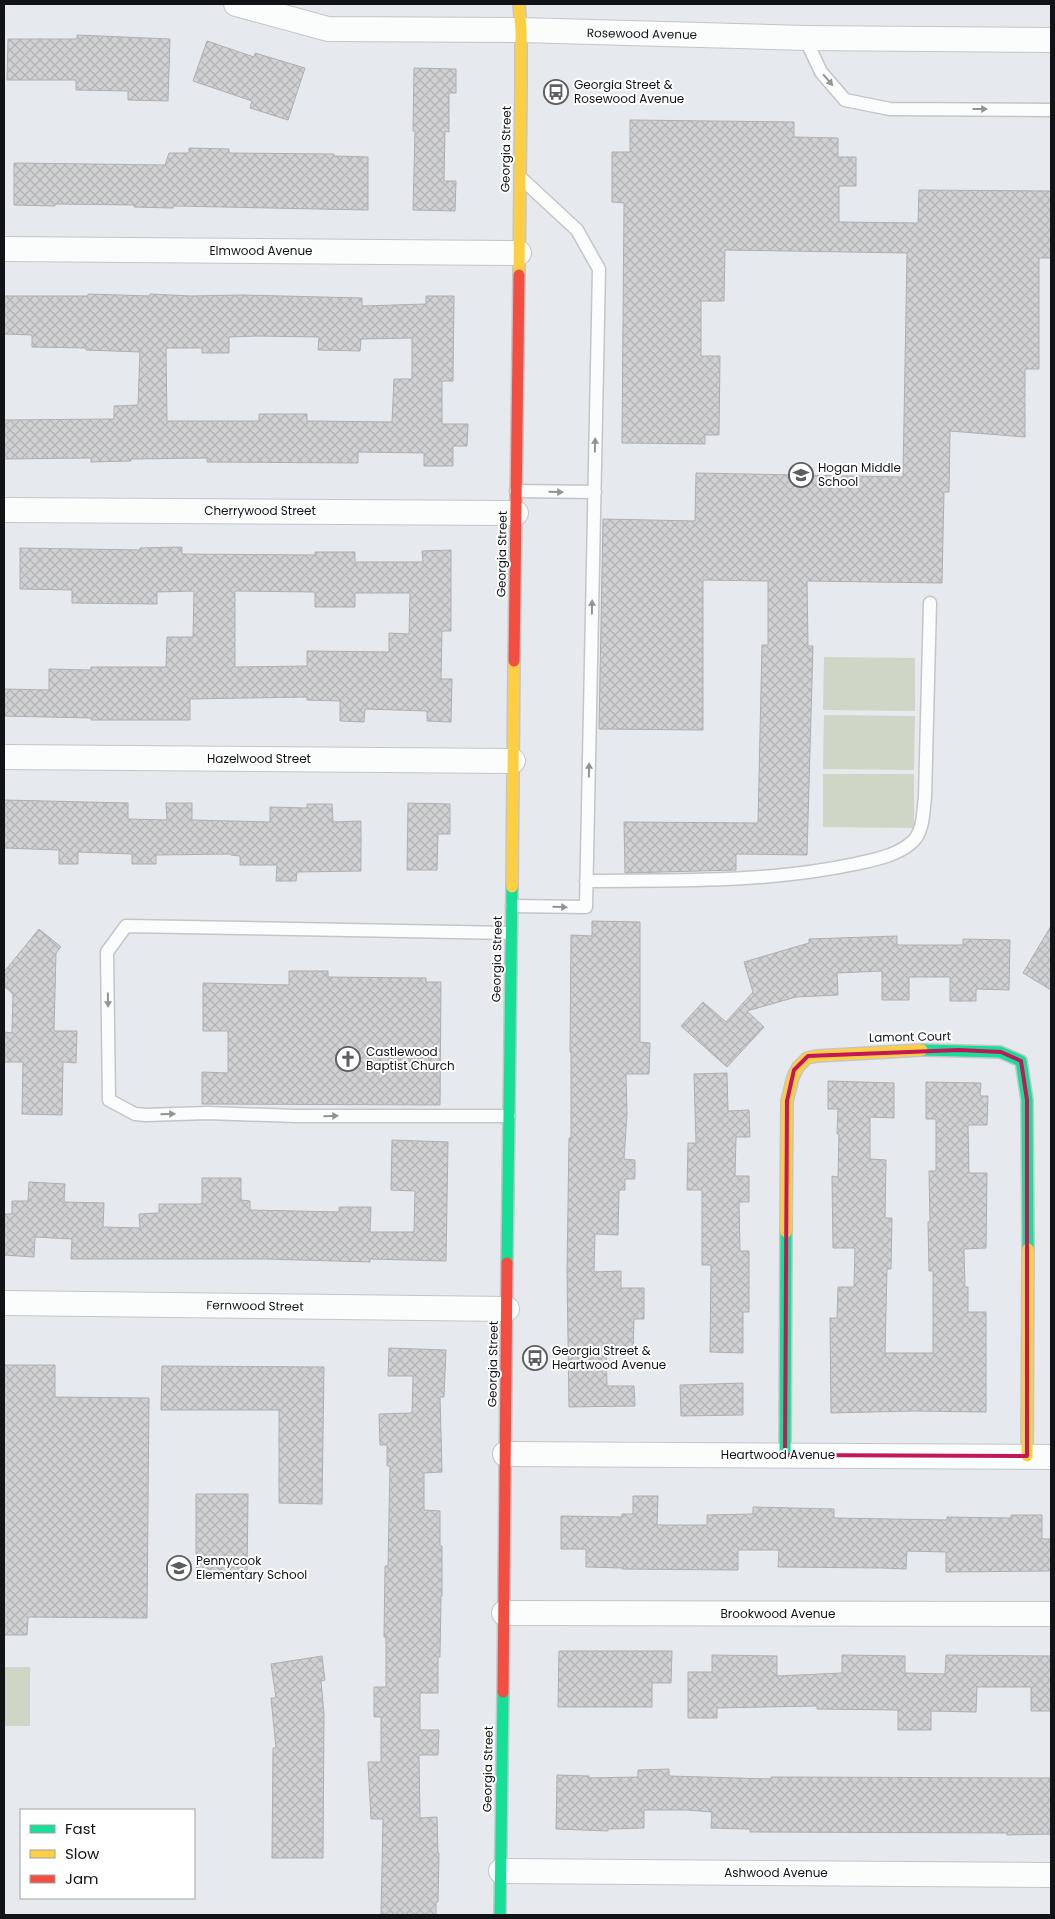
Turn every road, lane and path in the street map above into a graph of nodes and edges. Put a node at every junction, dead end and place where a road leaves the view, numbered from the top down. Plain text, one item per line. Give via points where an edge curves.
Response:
1 (236, 4) edge
2 (519, 4) edge
3 (521, 30) junction
4 (805, 38) junction
5 (1051, 40) edge
6 (1051, 110) edge
7 (520, 178) junction
8 (4, 249) edge
9 (519, 253) junction
10 (595, 492) junction
11 (516, 502) junction
12 (4, 510) edge
13 (930, 602) dead end
14 (4, 757) edge
15 (513, 762) junction
16 (586, 881) junction
17 (512, 906) junction
18 (511, 933) junction
19 (509, 1116) junction
20 (4, 1303) edge
21 (507, 1309) junction
22 (505, 1454) junction
23 (785, 1455) junction
24 (1027, 1456) junction
25 (1051, 1457) edge
26 (504, 1613) junction
27 (1051, 1614) edge
28 (501, 1871) junction
29 (1051, 1875) edge
30 (500, 1915) edge

1 - 3 street, Rosewood Avenue via 328,29
2 - 3 main road, Georgia Street
3 - 4 street, Rosewood Avenue
3 - 7 main road, Georgia Street
4 - 5 street, Rosewood Avenue
4 -> 6 lane via 821,72 845,100 890,109
7 - 9 main road, Georgia Street
10 -> 7 lane via 600,269 578,230
8 - 9 street, Elmwood Avenue
9 - 11 main road, Georgia Street
11 -> 10 lane
16 -> 10 lane
11 - 12 street, Cherrywood Street
11 - 15 main road, Georgia Street
13 - 16 lane via 925,797 921,828 912,843 897,852 832,869 744,880
14 - 15 street, Hazelwood Street
15 - 17 main road, Georgia Street
17 -> 16 lane via 586,907
17 - 18 main road, Georgia Street
18 - 19 main road, Georgia Street
18 -> 19 lane via 126,926 107,952 109,1100 135,1114
19 - 21 main road, Georgia Street
20 - 21 street, Fernwood Street
21 - 22 main road, Georgia Street
22 - 23 street, Heartwood Avenue
22 - 26 main road, Georgia Street
23 - 24 street, Heartwood Avenue
23 - 24 main road, Lamont Court via 787,1101 794,1070 808,1056 959,1050 1001,1052 1021,1061 1027,1100
24 - 25 street, Heartwood Avenue
26 - 27 street, Brookwood Avenue
26 - 28 main road, Georgia Street
28 - 29 street, Ashwood Avenue
28 - 30 main road, Georgia Street

